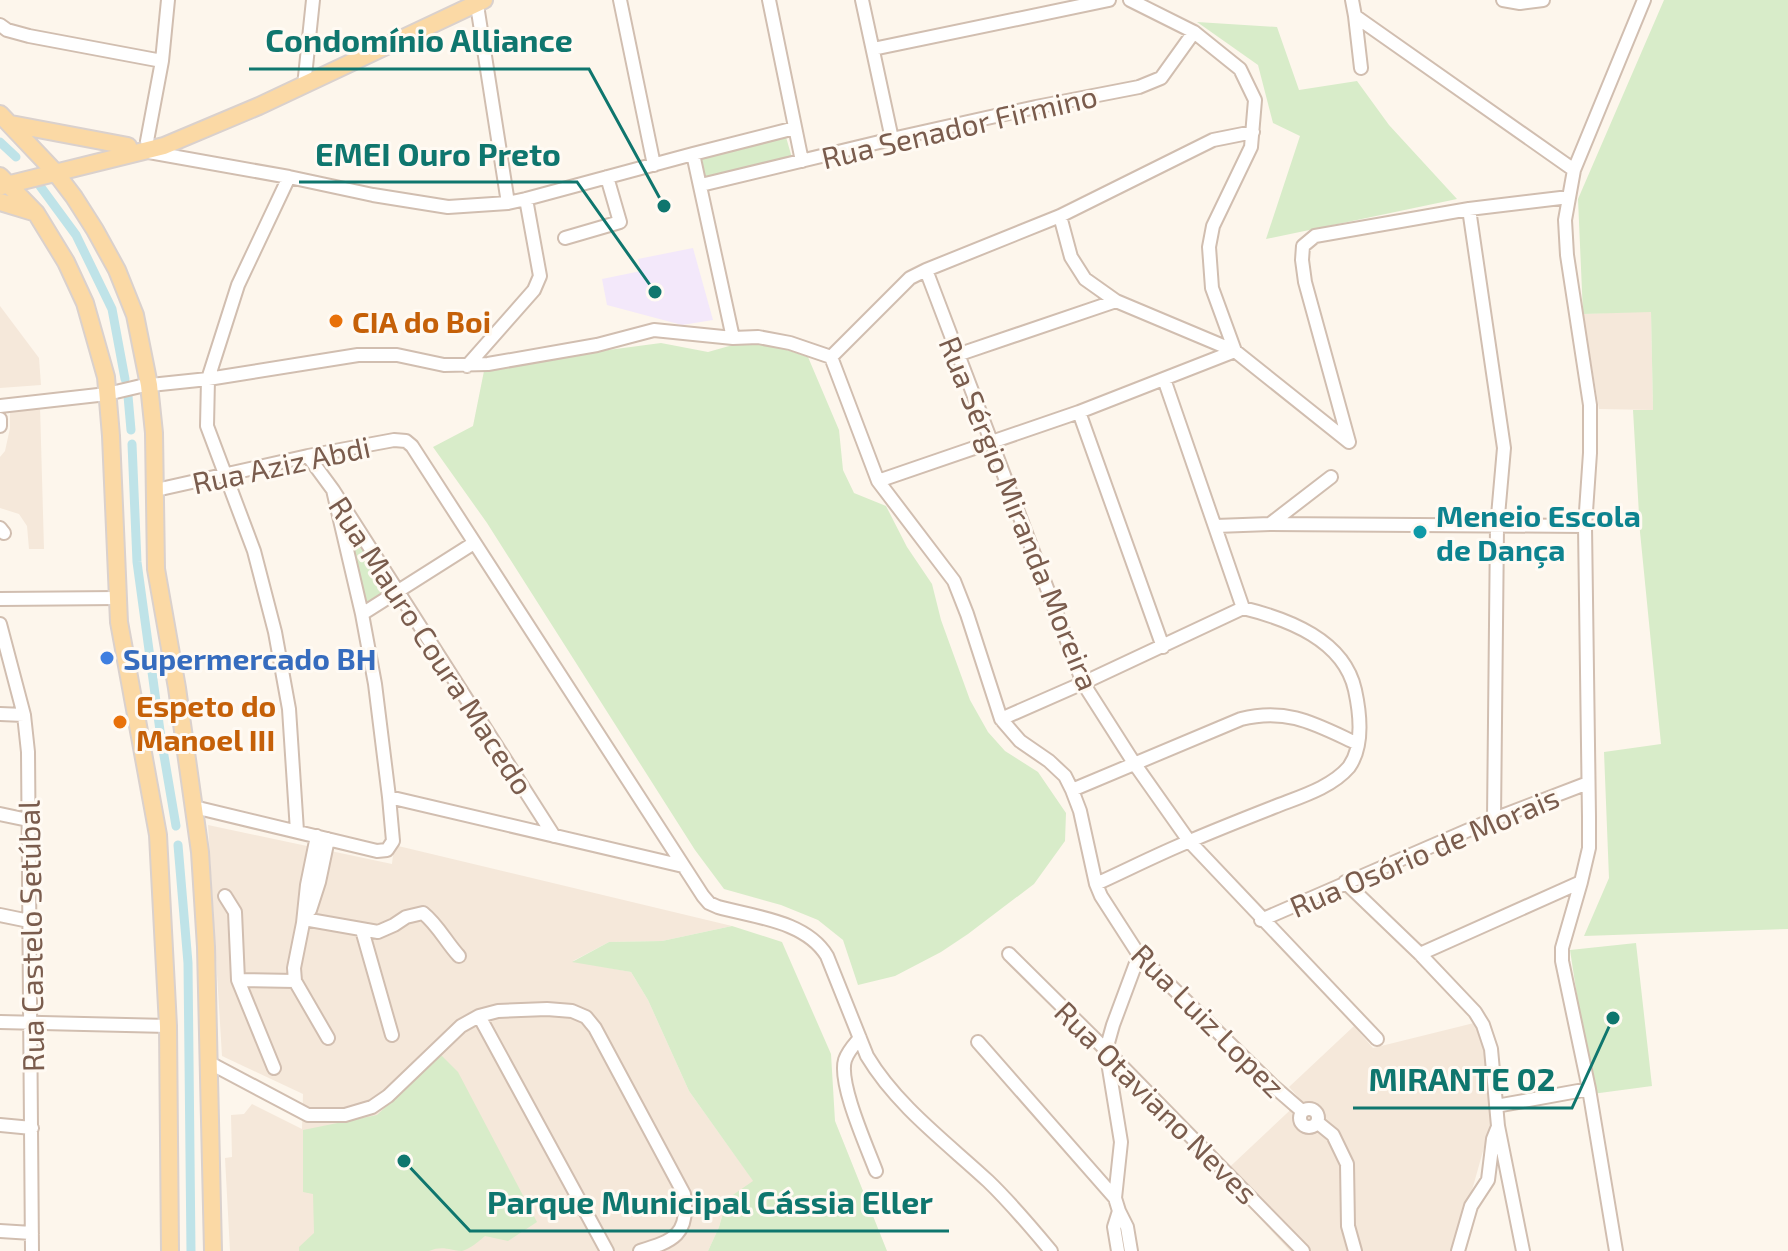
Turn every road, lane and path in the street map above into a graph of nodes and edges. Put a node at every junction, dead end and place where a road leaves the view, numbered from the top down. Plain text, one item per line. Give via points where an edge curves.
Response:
1 (168, 0) edge
2 (313, 0) edge
3 (620, 0) edge
4 (769, 0) edge
5 (862, 0) edge
6 (1109, 0) edge
7 (1130, 0) edge
8 (1352, 0) edge
9 (1503, 0) edge
10 (1543, 0) edge
11 (1644, 0) edge
12 (478, 2) edge
13 (1355, 16) junction
14 (0, 25) edge
15 (1194, 32) junction
16 (873, 49) junction
17 (162, 61) junction
18 (1361, 68) dead end
19 (304, 86) junction
20 (6, 119) edge
21 (795, 128) junction
22 (1253, 132) junction
23 (892, 139) junction
24 (140, 146) junction
25 (693, 154) junction
26 (802, 161) junction
27 (654, 165) junction
28 (1574, 170) junction
29 (56, 174) junction
30 (289, 177) junction
31 (607, 177) junction
32 (2, 181) edge
33 (701, 185) junction
34 (1569, 197) junction
35 (526, 199) junction
36 (0, 202) edge
37 (508, 203) junction
38 (1469, 209) junction
39 (36, 213) junction
40 (1060, 216) junction
41 (565, 238) dead end
42 (926, 270) junction
43 (1116, 301) junction
44 (733, 338) junction
45 (1235, 351) junction
46 (957, 355) junction
47 (831, 357) junction
48 (467, 366) junction
49 (208, 379) junction
50 (1164, 379) junction
51 (143, 387) junction
52 (112, 393) junction
53 (0, 406) edge
54 (1079, 412) junction
55 (0, 419) edge
56 (0, 426) edge
57 (992, 442) junction
58 (308, 456) junction
59 (226, 475) junction
60 (1331, 477) dead end
61 (878, 481) junction
62 (156, 490) junction
63 (333, 490) junction
64 (1270, 524) junction
65 (1216, 526) junction
66 (1585, 526) junction
67 (1497, 527) junction
68 (474, 543) junction
69 (397, 590) junction
70 (118, 598) junction
71 (0, 599) edge
72 (1243, 608) junction
73 (362, 614) junction
74 (0, 624) edge
75 (1163, 647) junction
76 (1083, 683) junction
77 (0, 714) edge
78 (24, 715) junction
79 (1001, 719) junction
80 (1358, 744) junction
81 (1134, 763) junction
82 (1588, 783) junction
83 (1072, 790) junction
84 (389, 797) junction
85 (194, 807) junction
86 (0, 814) edge
87 (1494, 819) junction
88 (28, 820) junction
89 (297, 831) junction
90 (554, 836) junction
91 (322, 838) junction
92 (1189, 841) junction
93 (683, 866) junction
94 (1345, 882) junction
95 (1581, 882) junction
96 (1096, 884) junction
97 (225, 896) dead end
98 (0, 915) edge
99 (305, 920) junction
100 (1261, 920) junction
101 (29, 921) junction
102 (362, 930) junction
103 (1009, 954) dead end
104 (1420, 954) junction
105 (1139, 955) junction
106 (459, 956) dead end
107 (238, 980) junction
108 (295, 981) junction
109 (479, 1016) junction
110 (0, 1022) edge
111 (32, 1024) junction
112 (168, 1026) junction
113 (392, 1035) dead end
114 (328, 1038) dead end
115 (860, 1038) junction
116 (1377, 1039) dead end
117 (978, 1042) dead end
118 (1106, 1050) junction
119 (208, 1062) junction
120 (274, 1068) dead end
121 (1589, 1089) junction
122 (1496, 1106) junction
123 (1315, 1123) junction
124 (0, 1125) edge
125 (1498, 1126) junction
126 (32, 1128) junction
127 (1305, 1138) dead end
128 (876, 1171) dead end
129 (1117, 1205) junction
130 (0, 1231) edge
131 (32, 1233) junction
132 (32, 1251) edge
133 (170, 1251) edge
134 (213, 1251) edge
135 (607, 1251) edge
136 (640, 1251) edge
137 (1051, 1251) edge
138 (1118, 1251) edge
139 (1131, 1251) edge
140 (1303, 1251) edge
141 (1355, 1251) edge
142 (1458, 1251) edge
143 (1523, 1251) edge
144 (1616, 1251) edge

1 - 17 street
2 - 19 street
3 - 27 street
4 - 21 street
5 - 16 street
6 - 16 street
7 - 15 street
8 - 13 street
9 - 10 street
11 - 28 street
12 - 19 main road
12 - 37 street
13 - 18 street
13 - 28 street
14 - 17 street via 29,36
15 - 22 street via 1240,69 1255,100
15 - 23 street, Rua Senador Firmino via 1161,78 1139,87
16 - 23 street
17 - 24 street
19 - 24 main road via 164,146
20 - 24 main road
20 - 29 main road
21 - 25 street
21 - 26 street
22 - 40 street via 1213,140
22 - 45 street via 1209,247 1212,288
23 - 26 street, Rua Senador Firmino
24 - 29 main road
24 - 29 main road
24 - 30 street
25 - 27 street
25 - 33 street
26 - 33 street, Rua Senador Firmino
27 - 31 street
28 - 34 street
29 - 32 main road
29 - 51 main road via 120,278 135,315
30 - 37 street via 448,207
30 - 49 street via 238,285
31 - 35 street
31 - 41 street via 620,222
32 - 39 main road
33 - 44 street
34 - 38 street
34 - 66 street via 1567,255 1590,405
35 - 37 street
35 - 48 street via 540,276 534,290
36 - 39 main road
38 - 45 street via 1315,236 1303,246 1305,282 1349,442
38 - 67 street via 1504,448
39 - 52 main road via 85,303
40 - 42 street
40 - 43 street via 1071,257 1085,279
42 - 46 street, Rua Sérgio Miranda Moreira
42 - 47 street via 910,278
43 - 45 street
43 - 46 street
44 - 47 street via 790,343
44 - 48 street via 654,330
45 - 50 street
46 - 57 street, Rua Sérgio Miranda Moreira
47 - 61 street
48 - 49 street via 376,354
49 - 51 street
49 - 59 street via 207,426
50 - 54 street
50 - 65 street
51 - 52 street
51 - 62 main road via 154,433
52 - 53 street
52 - 70 main road
54 - 57 street
54 - 75 street
55 - 56 street
57 - 61 street
57 - 76 street, Rua Sérgio Miranda Moreira
58 - 59 street, Rua Aziz Abdi
58 - 63 street, Rua Mauro Coura Macedo
58 - 68 street, Rua Aziz Abdi via 406,441
59 - 62 street, Rua Aziz Abdi
59 - 89 street via 254,551 275,632 289,709
60 - 64 street
61 - 79 street via 954,581
62 - 85 main road via 156,569
63 - 69 street, Rua Mauro Coura Macedo
63 - 73 street
64 - 65 street
64 - 67 street
65 - 72 street
66 - 67 street
66 - 82 street
67 - 87 street
68 - 69 street
68 - 93 street
69 - 73 street
69 - 90 street, Rua Mauro Coura Macedo
70 - 71 street
70 - 112 main road via 158,835
72 - 75 street
72 - 80 street via 1292,623 1340,658 1357,699
73 - 84 street
74 - 78 street, Rua Castelo Setúbal
75 - 76 street
76 - 79 street
76 - 81 street, Rua Sérgio Miranda Moreira
77 - 78 street
78 - 88 street, Rua Castelo Setúbal
79 - 83 street via 1020,741 1057,768
80 - 81 street via 1290,715 1269,714 1241,719
80 - 92 street via 1349,766 1331,782
81 - 83 street
81 - 92 street, Rua Sérgio Miranda Moreira
82 - 87 street, Rua Osório de Morais
82 - 95 street via 1589,848
83 - 96 street, Rua Luiz Lopez
84 - 90 street
84 - 91 street via 393,841 387,850
85 - 89 street
85 - 119 main road via 206,947
86 - 88 street
87 - 94 street, Rua Osório de Morais
88 - 101 street, Rua Castelo Setúbal
89 - 91 street
90 - 93 street
91 - 99 street via 319,882
92 - 96 street
92 - 100 street, Rua Sérgio Miranda Moreira
93 - 115 street via 709,903 792,927 814,939 827,956
94 - 100 street, Rua Osório de Morais
94 - 104 street
95 - 104 street
95 - 121 street via 1562,961
96 - 105 street, Rua Luiz Lopez
97 - 107 street via 235,912
98 - 101 street
99 - 102 street
99 - 108 street
100 - 116 street, Rua Sérgio Miranda Moreira
101 - 111 street, Rua Castelo Setúbal
102 - 106 street via 378,932 423,913
102 - 113 street
103 - 118 street, Rua Otaviano Neves
104 - 122 street via 1483,1025 1491,1049
105 - 118 street
105 - 123 street, Rua Luiz Lopez via 1302,1111 1305,1126
107 - 108 street
107 - 120 street
108 - 114 street
109 - 119 street via 461,1026 388,1096 345,1115 308,1115
109 - 135 street
109 - 136 street via 572,1011 595,1028 684,1194 686,1206 676,1235
110 - 111 street
111 - 112 street
111 - 126 street, Rua Castelo Setúbal
112 - 133 main road
115 - 128 street via 845,1061 843,1076
115 - 137 street via 876,1071 903,1103 1013,1205
117 - 129 street
118 - 129 street via 1121,1142
118 - 140 street, Rua Otaviano Neves
119 - 134 main road
121 - 122 street
121 - 144 street
122 - 125 street
123 - 127 street
123 - 141 street via 1333,1135 1347,1164 1348,1226
124 - 126 street
125 - 142 street via 1488,1180 1471,1206
125 - 143 street
126 - 131 street, Rua Castelo Setúbal
129 - 138 street
129 - 139 street
130 - 131 street
131 - 132 street, Rua Castelo Setúbal

